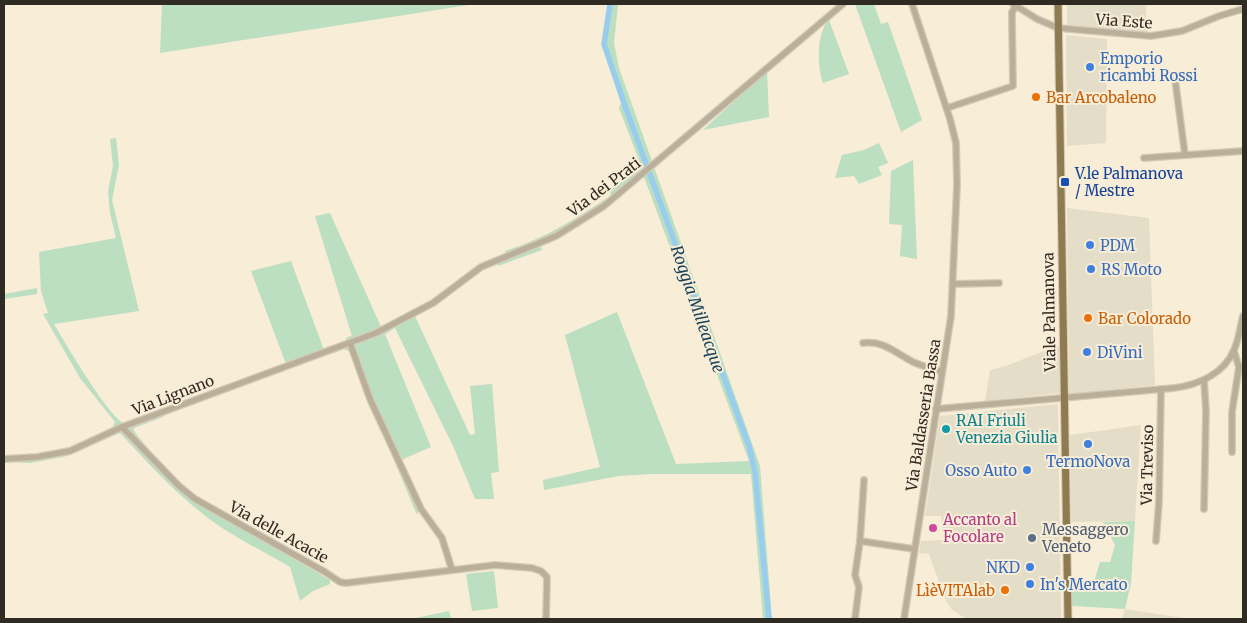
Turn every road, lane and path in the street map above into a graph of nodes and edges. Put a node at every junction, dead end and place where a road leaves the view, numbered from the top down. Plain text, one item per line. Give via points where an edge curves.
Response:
1 (843, 4) edge
2 (912, 4) edge
3 (1058, 4) edge
4 (1014, 5) edge
5 (1243, 9) edge
6 (1058, 28) junction
7 (1176, 79) dead end
8 (947, 108) junction
9 (1243, 151) edge
10 (1185, 155) junction
11 (1144, 158) dead end
12 (999, 283) dead end
13 (954, 284) junction
14 (1243, 316) edge
15 (350, 343) junction
16 (862, 343) dead end
17 (1234, 350) junction
18 (1241, 366) edge
19 (942, 372) junction
20 (1204, 380) junction
21 (1161, 389) junction
22 (1064, 396) junction
23 (936, 409) junction
24 (122, 427) junction
25 (1232, 452) dead end
26 (4, 459) edge
27 (864, 480) dead end
28 (1204, 509) dead end
29 (860, 541) junction
30 (1156, 541) dead end
31 (914, 549) junction
32 (452, 570) junction
33 (546, 619) edge
34 (855, 619) edge
35 (904, 619) edge
36 (1068, 619) edge

1 - 15 street, Via dei Prati via 604,206 556,236 482,267 433,303
2 - 8 street, Via Baldasseria Bassa
3 - 6 main road, Viale Palmanova
4 - 6 street, Via Este
4 - 8 street via 1013,86
5 - 6 street, Via Este via 1161,36
6 - 22 main road, Viale Palmanova
7 - 10 street
8 - 13 street, Via Baldasseria Bassa via 957,156
9 - 10 street
10 - 11 street
12 - 13 street
13 - 19 street, Via Baldasseria Bassa
14 - 17 street
15 - 24 street, Via Lignano
15 - 32 street via 370,399 421,509 442,538
16 - 19 street via 883,345 913,362
17 - 18 street
17 - 20 street via 1224,365
18 - 25 street via 1232,412
19 - 23 street, Via Baldasseria Bassa
20 - 21 street via 1183,387
20 - 28 street
21 - 22 street
21 - 30 street, Via Treviso
22 - 23 street
22 - 36 main road, Viale Palmanova
23 - 31 street, Via Baldasseria Bassa
24 - 26 street, Via Lignano via 70,451
24 - 32 street, Via delle Acacie via 195,499 340,582
27 - 29 street
29 - 31 street
29 - 34 street
31 - 35 street, Via Baldasseria Bassa
32 - 33 street, Via delle Acacie via 504,565 541,571 547,580

